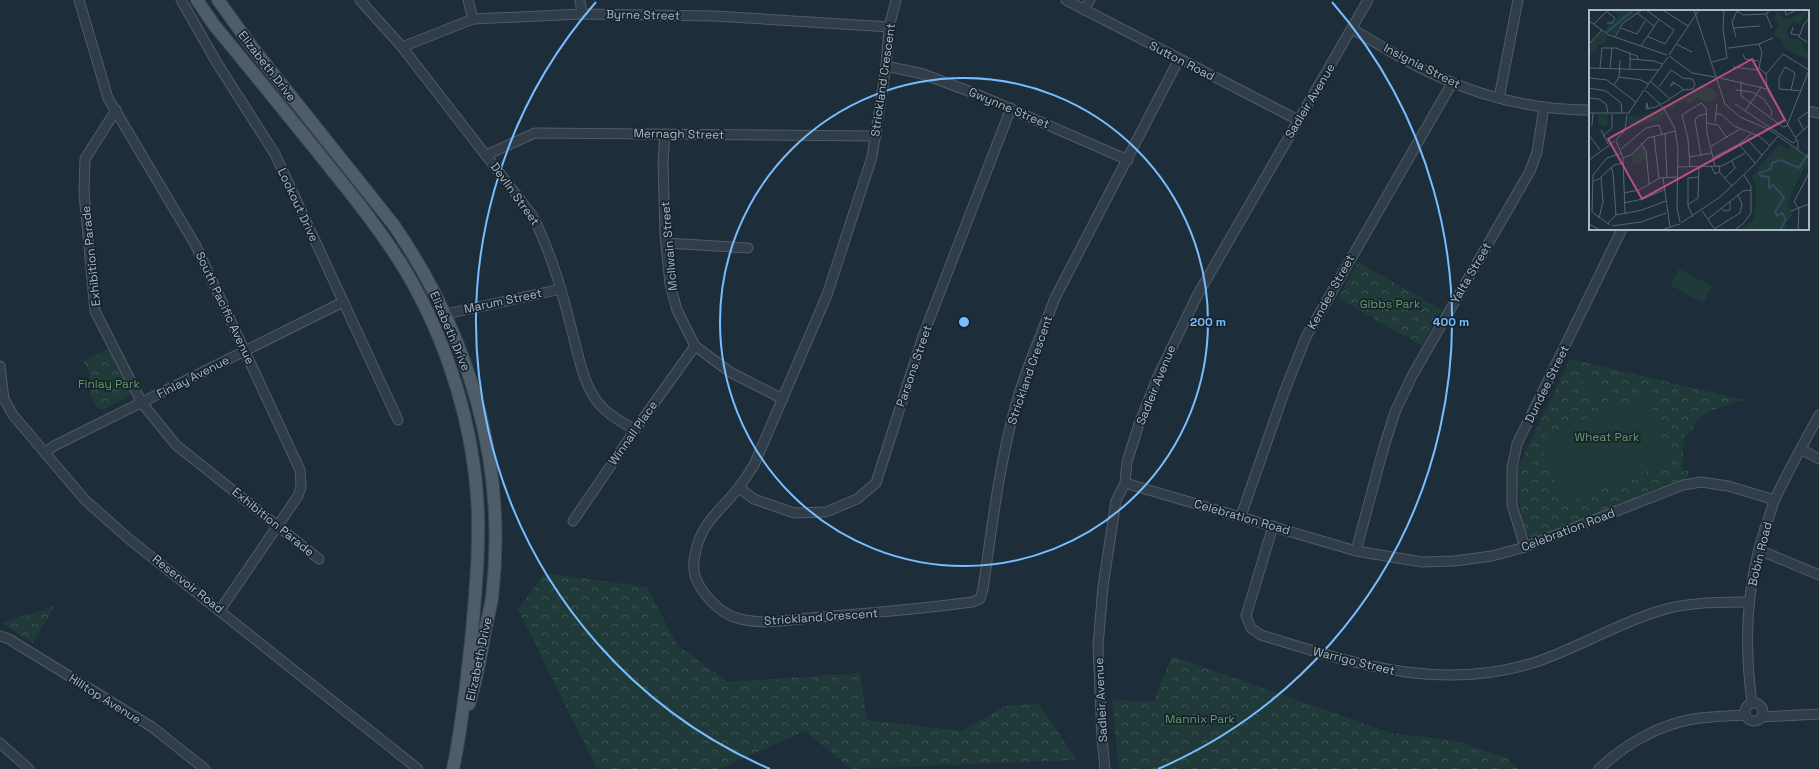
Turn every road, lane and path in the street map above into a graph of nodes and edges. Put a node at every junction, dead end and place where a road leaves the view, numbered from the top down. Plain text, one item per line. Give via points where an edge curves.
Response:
1 (79, 0) edge
2 (181, 0) edge
3 (197, 0) edge
4 (218, 0) edge
5 (360, 0) edge
6 (468, 0) edge
7 (580, 0) edge
8 (896, 0) edge
9 (1066, 0) edge
10 (1090, 0) edge
11 (1368, 0) edge
12 (1518, 0) edge
13 (1084, 10) junction
14 (582, 14) junction
15 (473, 18) junction
16 (889, 27) junction
17 (1352, 29) junction
18 (402, 47) junction
19 (1179, 59) junction
20 (886, 66) junction
21 (1452, 82) junction
22 (1499, 98) junction
23 (1544, 107) junction
24 (1011, 108) junction
25 (116, 110) junction
26 (1589, 110) edge
27 (1809, 111) edge
28 (1819, 113) edge
29 (1298, 120) junction
30 (665, 134) junction
31 (876, 136) junction
32 (486, 155) junction
33 (1128, 160) junction
34 (1622, 230) edge
35 (667, 243) junction
36 (748, 248) dead end
37 (561, 289) junction
38 (342, 302) junction
39 (446, 314) junction
40 (695, 346) junction
41 (244, 350) junction
42 (0, 366) edge
43 (783, 399) junction
44 (142, 403) junction
45 (3, 407) edge
46 (1819, 415) edge
47 (398, 420) dead end
48 (634, 430) junction
49 (1801, 450) junction
50 (45, 453) junction
51 (1819, 459) edge
52 (1125, 483) junction
53 (739, 488) junction
54 (1775, 500) junction
55 (1241, 516) junction
56 (573, 522) dead end
57 (278, 526) junction
58 (1273, 526) junction
59 (1525, 547) junction
60 (1356, 550) junction
61 (1758, 550) junction
62 (319, 559) dead end
63 (1819, 575) edge
64 (1749, 602) junction
65 (220, 610) junction
66 (0, 636) edge
67 (1752, 703) junction
68 (1819, 708) edge
69 (1762, 714) junction
70 (1819, 714) edge
71 (1745, 715) junction
72 (462, 727) junction
73 (0, 743) edge
74 (29, 769) edge
75 (205, 769) edge
76 (418, 769) edge
77 (454, 769) edge
78 (1105, 769) edge
79 (1599, 769) edge

1 - 25 street, South Pacific Avenue via 108,98
2 - 38 street, Lookout Drive via 274,154
3 - 72 main road, Elizabeth Drive via 214,25 381,234 418,294 450,368 469,439 478,512 475,599
4 - 39 main road, Elizabeth Drive via 252,47 393,224 422,268
5 - 18 street, Devlin Street
6 - 15 street
7 - 14 street
8 - 16 street, Strickland Crescent
9 - 13 street, Sutton Road
10 - 13 street
11 - 17 street, Sadleir Avenue
12 - 22 street
13 - 19 street, Sutton Road
14 - 15 street, Byrne Street
14 - 16 street, Byrne Street via 715,16
15 - 18 street, Byrne Street
16 - 20 street, Strickland Crescent
17 - 21 street, Insignia Street via 1422,69
17 - 29 street, Sadleir Avenue
18 - 32 street, Devlin Street
19 - 29 street, Sutton Road
19 - 33 street, Strickland Crescent
20 - 24 street, Gwynne Street via 923,74
20 - 31 street, Strickland Crescent
21 - 22 street, Insignia Street
21 - 55 street, Kendee Street via 1306,337
22 - 23 street, Insignia Street
23 - 26 street, Insignia Street
23 - 60 street, Yalta Street via 1537,152 1530,171 1416,369 1396,412
24 - 33 street, Gwynne Street
24 - 53 street, Parsons Street via 923,336 876,483 857,499 826,512 794,513 754,499
25 - 41 street, South Pacific Avenue via 196,246
25 - 44 street, Exhibition Parade via 86,159 84,193 95,311
27 - 28 street
29 - 52 street, Sadleir Avenue via 1175,337 1139,424 1127,462
30 - 31 street, Mernagh Street
30 - 32 street, Mernagh Street via 535,133
30 - 35 street, McIlwain Street via 663,161
31 - 43 street, Strickland Crescent via 872,157 827,295
32 - 37 street, Devlin Street via 532,215 544,237
33 - 53 street, Strickland Crescent via 1055,298 1016,402 1004,452 980,599 895,612 762,622 735,618 709,599 698,582 694,567 698,541 705,527
34 - 59 street, Dundee Street via 1517,444 1512,468 1512,505
35 - 36 street
35 - 40 street, McIlwain Street via 670,284 677,310
37 - 39 street, Marum Street
37 - 48 street, Devlin Street via 585,376 594,398 610,414
38 - 41 street, Finlay Avenue
38 - 47 street, Lookout Drive
39 - 72 main road, Elizabeth Drive via 477,397 493,480 496,519 492,599 475,687
40 - 43 street, McIlwain Street via 730,372
40 - 48 street, Winnall Place
41 - 44 street, Finlay Avenue
41 - 57 street, South Pacific Avenue via 300,470 298,496
42 - 45 street, Reservoir Road
43 - 53 street, Strickland Crescent via 754,465
44 - 50 street, Finlay Avenue via 54,446
44 - 57 street, Exhibition Parade via 176,445
45 - 50 street, Reservoir Road
46 - 49 street, Bobin Road
48 - 56 street, Winnall Place
49 - 51 street
49 - 54 street, Bobin Road
50 - 65 street, Reservoir Road via 85,500 108,521
52 - 55 street, Celebration Road
52 - 78 street, Sadleir Avenue via 1116,501 1114,512 1103,586 1098,646
54 - 59 street, Celebration Road via 1728,486 1701,482 1683,485
54 - 61 street, Bobin Road
55 - 58 street, Celebration Road
57 - 62 street, Exhibition Parade
57 - 65 street, South Pacific Avenue
58 - 60 street, Celebration Road
58 - 64 street, Warrigo Street via 1246,616 1251,628 1261,635 1342,660 1389,670 1452,674 1512,667 1561,653 1659,611 1689,605
59 - 60 street, Celebration Road via 1492,556 1428,562 1385,557
61 - 63 street
61 - 64 street, Bobin Road
64 - 67 street, Bobin Road via 1747,664
65 - 76 street, Reservoir Road
66 - 75 street, Hilltop Avenue via 152,727
67 - 69 street via 1760,706
67 - 71 street via 1745,709
68 - 69 street
69 - 70 street
69 - 71 street via 1753,721
71 - 79 street via 1692,719 1667,726 1625,747
72 - 77 main road, Elizabeth Drive
73 - 74 street

